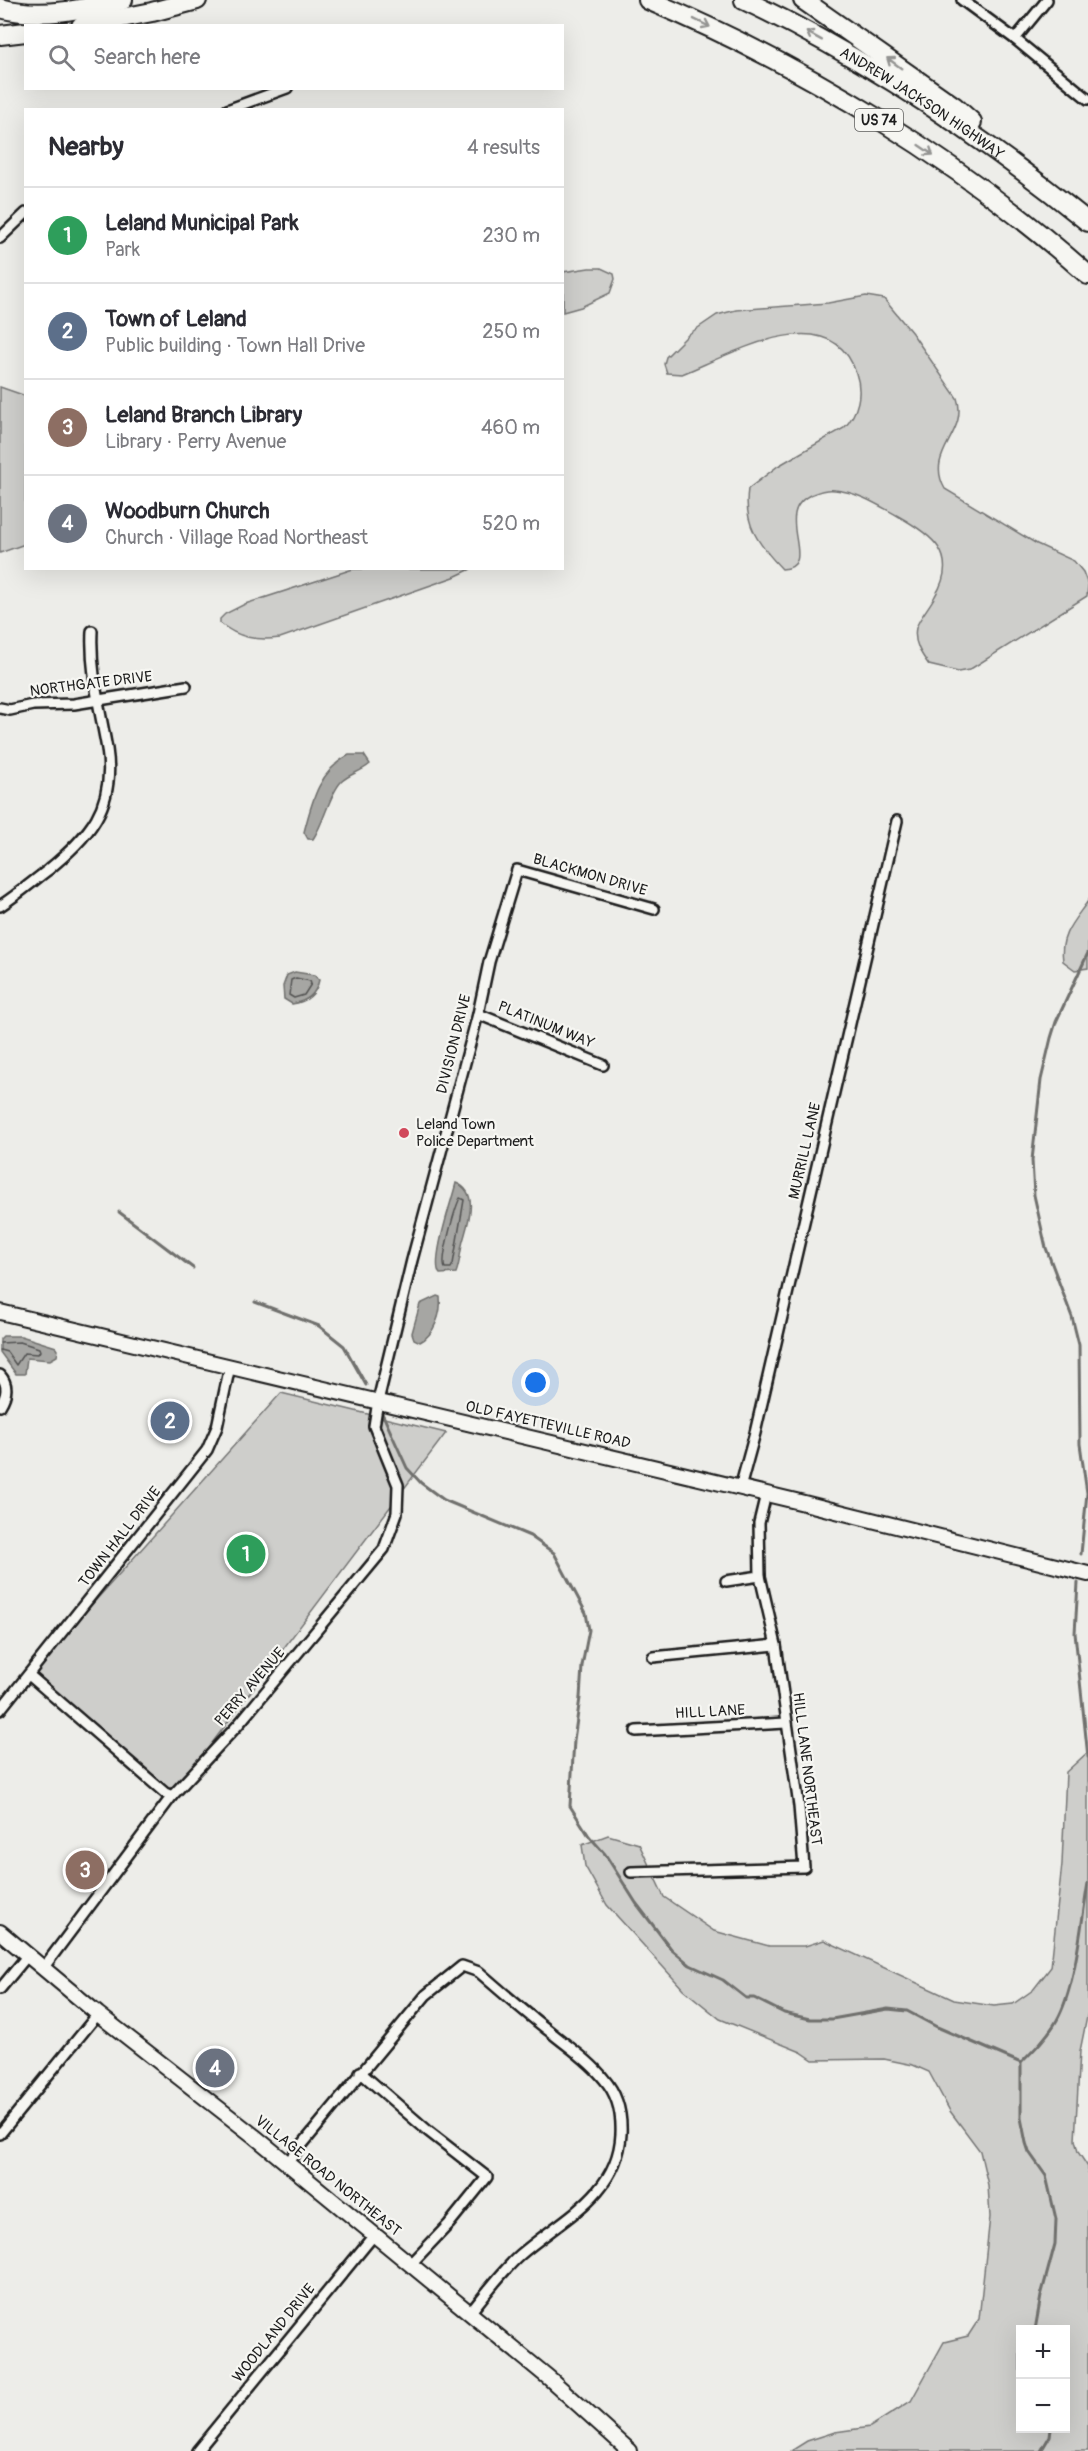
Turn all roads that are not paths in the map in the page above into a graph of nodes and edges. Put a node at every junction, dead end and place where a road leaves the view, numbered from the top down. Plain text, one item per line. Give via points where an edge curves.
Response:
1 (123, 0) edge
2 (197, 0) edge
3 (648, 0) edge
4 (744, 0) edge
5 (803, 0) edge
6 (962, 0) edge
7 (1047, 0) edge
8 (0, 8) edge
9 (91, 24) edge
10 (24, 32) edge
11 (0, 35) edge
12 (1015, 39) junction
13 (284, 90) edge
14 (1088, 99) edge
15 (259, 105) edge
16 (239, 108) edge
17 (1036, 180) junction
18 (24, 215) edge
19 (1088, 222) edge
20 (0, 238) edge
21 (1088, 275) edge
22 (93, 631) dead end
23 (186, 686) dead end
24 (96, 701) junction
25 (0, 708) edge
26 (897, 821) dead end
27 (517, 870) joint
28 (0, 906) edge
29 (654, 909) dead end
30 (477, 1014) junction
31 (603, 1065) dead end
32 (0, 1312) edge
33 (230, 1366) junction
34 (0, 1375) edge
35 (378, 1401) junction
36 (0, 1407) edge
37 (740, 1488) junction
38 (766, 1494) junction
39 (1088, 1574) edge
40 (760, 1576) junction
41 (726, 1581) dead end
42 (776, 1645) junction
43 (653, 1657) dead end
44 (29, 1675) junction
45 (0, 1710) edge
46 (786, 1723) junction
47 (636, 1731) dead end
48 (172, 1796) junction
49 (631, 1872) dead end
50 (0, 1932) edge
51 (28, 1954) junction
52 (44, 1967) junction
53 (0, 1989) edge
54 (98, 2014) junction
55 (360, 2072) junction
56 (0, 2134) edge
57 (287, 2163) junction
58 (374, 2235) junction
59 (410, 2265) junction
60 (469, 2314) junction
61 (197, 2451) edge
62 (630, 2451) edge

1 - 8 highway via 42,13
2 - 9 highway
3 -> 21 highway, US 74 via 766,54 880,121 992,198
17 -> 4 highway, ANDREW JACKSON HIGHWAY / US 74 via 902,87
17 -> 5 highway via 954,106
6 - 12 street
7 - 12 street
10 - 11 highway
12 - 14 street
13 - 15 street
15 - 16 street
17 - 19 highway, ANDREW JACKSON HIGHWAY / US 74
18 - 20 street
22 - 24 street
23 - 24 street, NORTHGATE DRIVE
24 - 25 street, NORTHGATE DRIVE
24 - 28 street via 108,765 105,800 97,820 75,847
26 - 37 street, MURRILL LANE
27 - 29 street, BLACKMON DRIVE
27 - 30 street, DIVISION DRIVE
30 - 31 street, PLATINUM WAY
30 - 35 street, DIVISION DRIVE
32 - 33 street, OLD FAYETTEVILLE ROAD
33 - 35 street, OLD FAYETTEVILLE ROAD
33 - 44 street, TOWN HALL DRIVE via 217,1426 207,1450
34 - 36 street via 6,1389
35 - 37 street, OLD FAYETTEVILLE ROAD
35 - 48 street, PERRY AVENUE via 374,1426 398,1485 397,1513 384,1549 238,1725
37 - 38 street, OLD FAYETTEVILLE ROAD
38 - 39 street, OLD FAYETTEVILLE ROAD
38 - 40 street via 759,1523
40 - 41 street
40 - 42 street, HILL LANE NORTHEAST
42 - 43 street
42 - 46 street, HILL LANE NORTHEAST
44 - 45 street, TOWN HALL DRIVE
44 - 48 street
46 - 47 street, HILL LANE
46 - 49 street, HILL LANE NORTHEAST via 804,1867
48 - 52 street, PERRY AVENUE
50 - 51 street, VILLAGE ROAD NORTHEAST
51 - 52 street, VILLAGE ROAD NORTHEAST
51 - 53 street
52 - 54 street, VILLAGE ROAD NORTHEAST
54 - 56 street
54 - 57 street, VILLAGE ROAD NORTHEAST
55 - 57 street
55 - 59 street via 487,2177
55 - 60 street via 426,1995 462,1966 479,1972 584,2059 614,2091 622,2115 621,2150 615,2166 600,2189 519,2256
57 - 58 street, VILLAGE ROAD NORTHEAST
58 - 59 street, VILLAGE ROAD NORTHEAST
58 - 61 street, WOODLAND DRIVE
59 - 60 street, VILLAGE ROAD NORTHEAST
60 - 62 street, VILLAGE ROAD NORTHEAST via 549,2378

